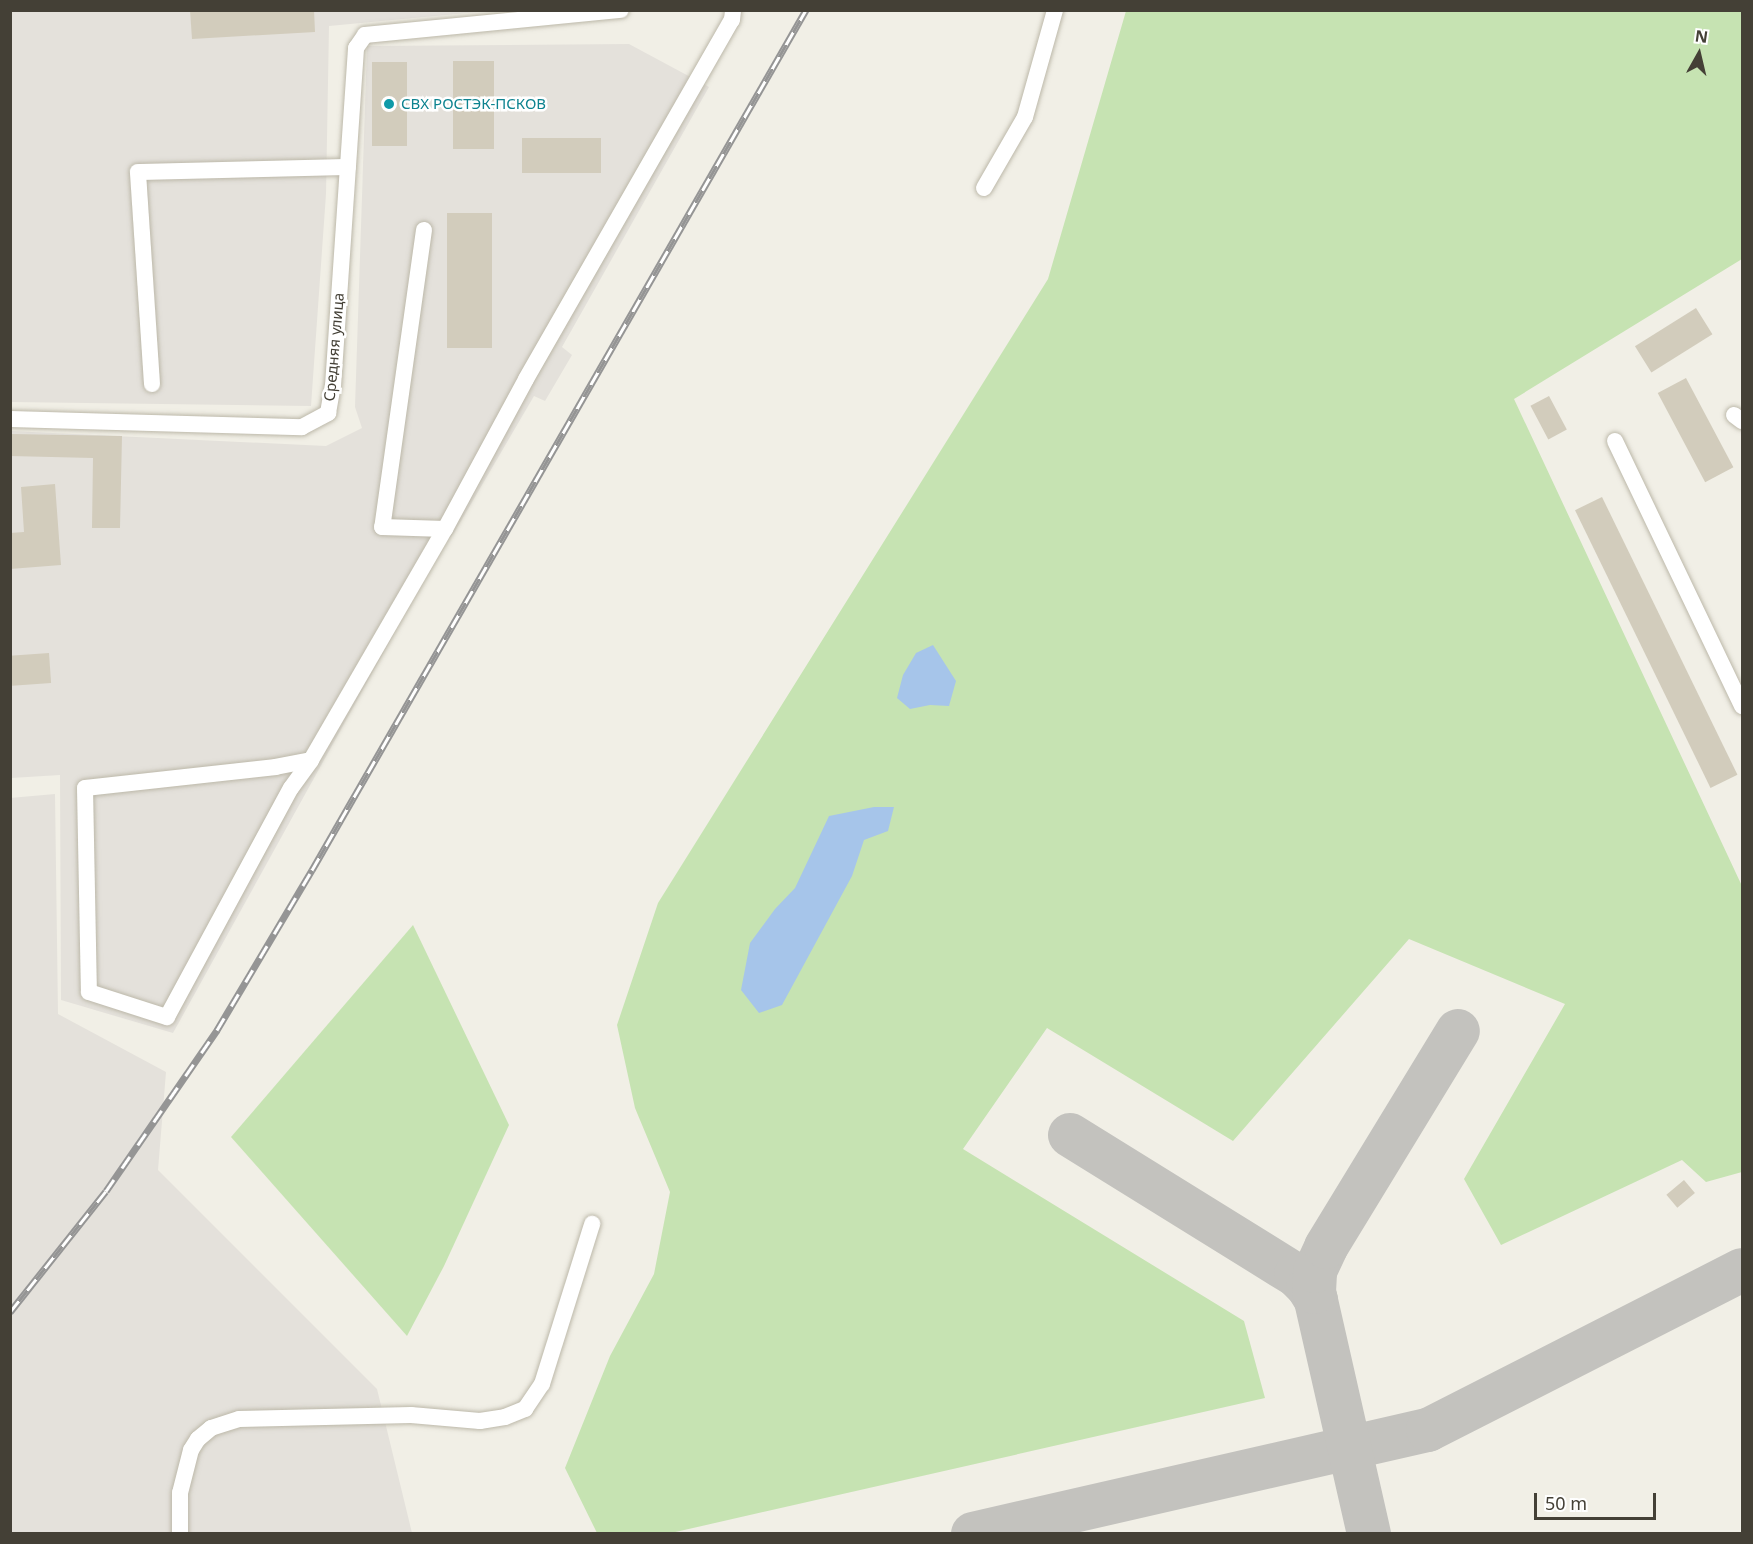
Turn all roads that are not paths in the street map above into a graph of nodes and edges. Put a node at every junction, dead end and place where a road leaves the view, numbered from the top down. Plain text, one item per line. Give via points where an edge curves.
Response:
1 (621, 10) edge
2 (733, 10) edge
3 (1055, 10) edge
4 (348, 167) junction
5 (984, 188) dead end
6 (424, 230) dead end
7 (152, 384) dead end
8 (10, 419) edge
9 (1615, 441) dead end
10 (444, 529) junction
11 (1743, 706) edge
12 (310, 760) junction
13 (592, 1224) dead end
14 (180, 1533) edge

1 - 4 street, Средняя улица via 365,35 356,48
2 - 10 street via 732,20
3 - 5 street via 1025,117
4 - 7 street via 138,172
4 - 8 street, Средняя улица via 328,413 302,427
6 - 10 street via 382,527
9 - 11 street
10 - 12 street
12 - 12 street via 167,1017 89,992 85,788
13 - 14 street via 542,1384 525,1409 480,1421 411,1415 238,1419 211,1428 190,1450 180,1493

